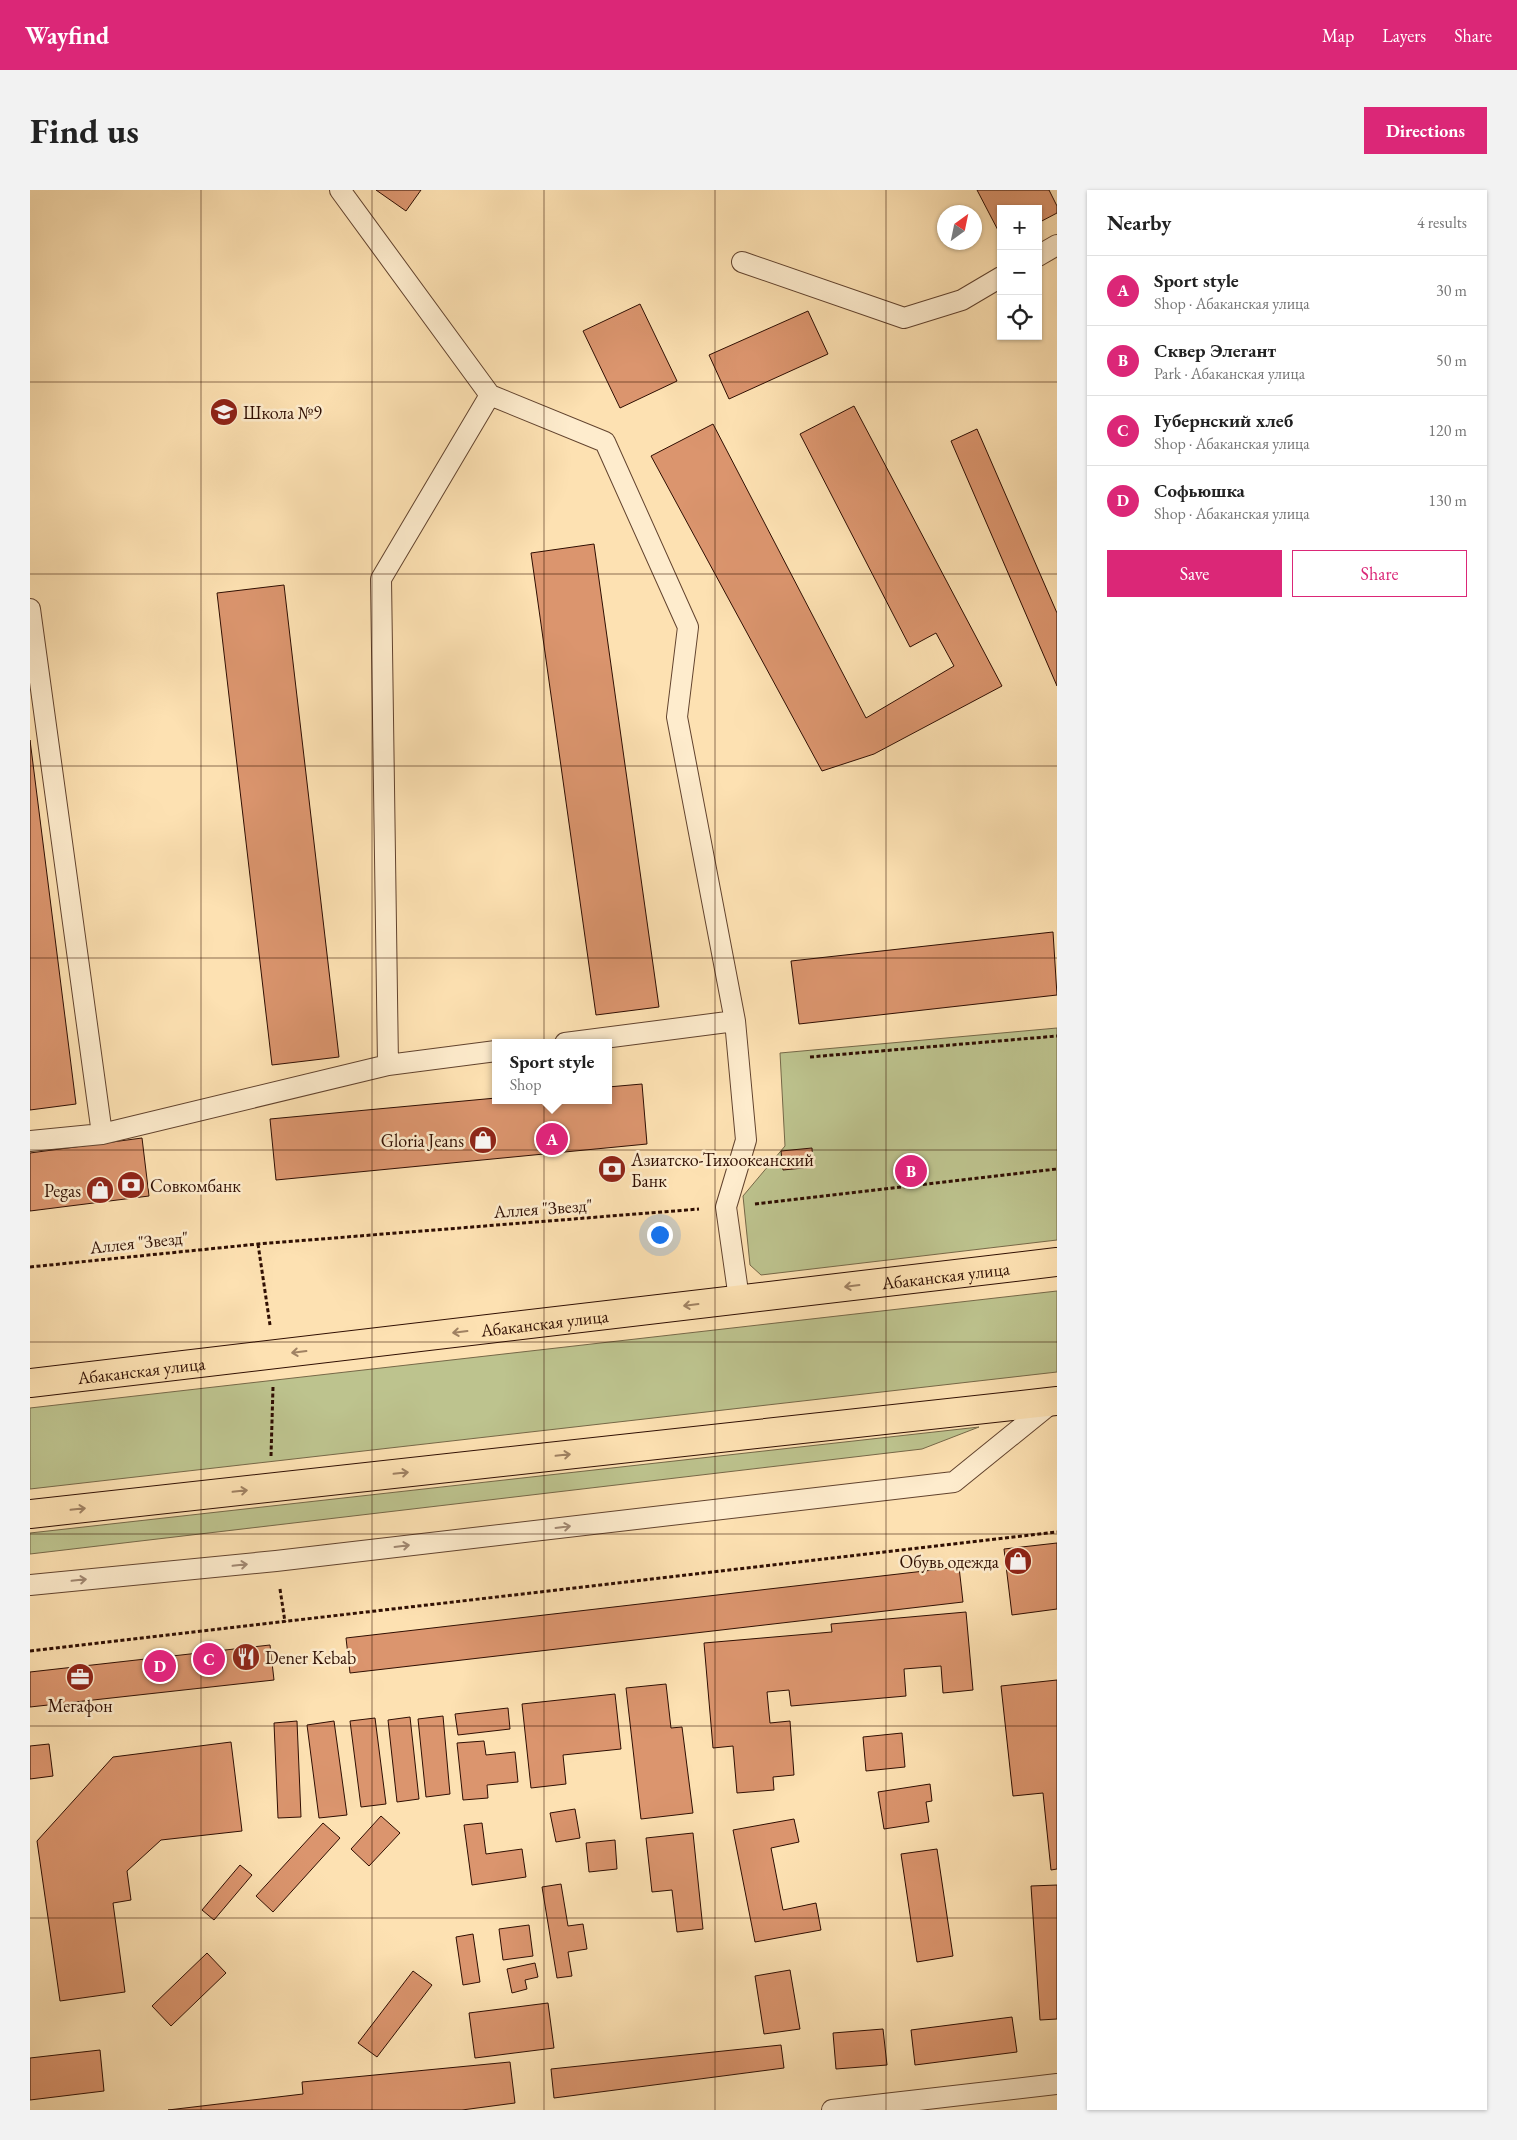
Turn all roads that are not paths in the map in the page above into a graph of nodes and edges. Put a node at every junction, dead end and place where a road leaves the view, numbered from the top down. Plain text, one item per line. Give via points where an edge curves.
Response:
1 (340, 190) edge
2 (1057, 245) edge
3 (1042, 254) edge
4 (742, 262) dead end
5 (997, 279) edge
6 (490, 395) junction
7 (30, 609) edge
8 (735, 1021) junction
9 (595, 1039) edge
10 (492, 1052) edge
11 (388, 1065) junction
12 (102, 1134) junction
13 (30, 1141) edge
14 (1057, 1262) edge
15 (739, 1299) junction
16 (30, 1383) edge
17 (1056, 1401) edge
18 (30, 1514) edge
19 (30, 1585) edge
20 (1057, 2084) edge
21 (832, 2110) edge

1 - 6 lane
2 - 3 lane
4 - 5 lane via 904,318 962,300
6 - 8 lane via 605,442 688,627 677,717
6 - 11 lane via 381,579
7 - 12 lane
8 - 9 lane
8 - 15 lane via 746,1140 726,1207
10 - 11 lane
11 - 12 lane
12 - 13 lane
14 -> 15 main road, Абаканская улица
15 -> 16 main road, Абаканская улица
18 -> 17 main road
19 -> 17 lane via 276,1561 954,1482
20 - 21 lane

